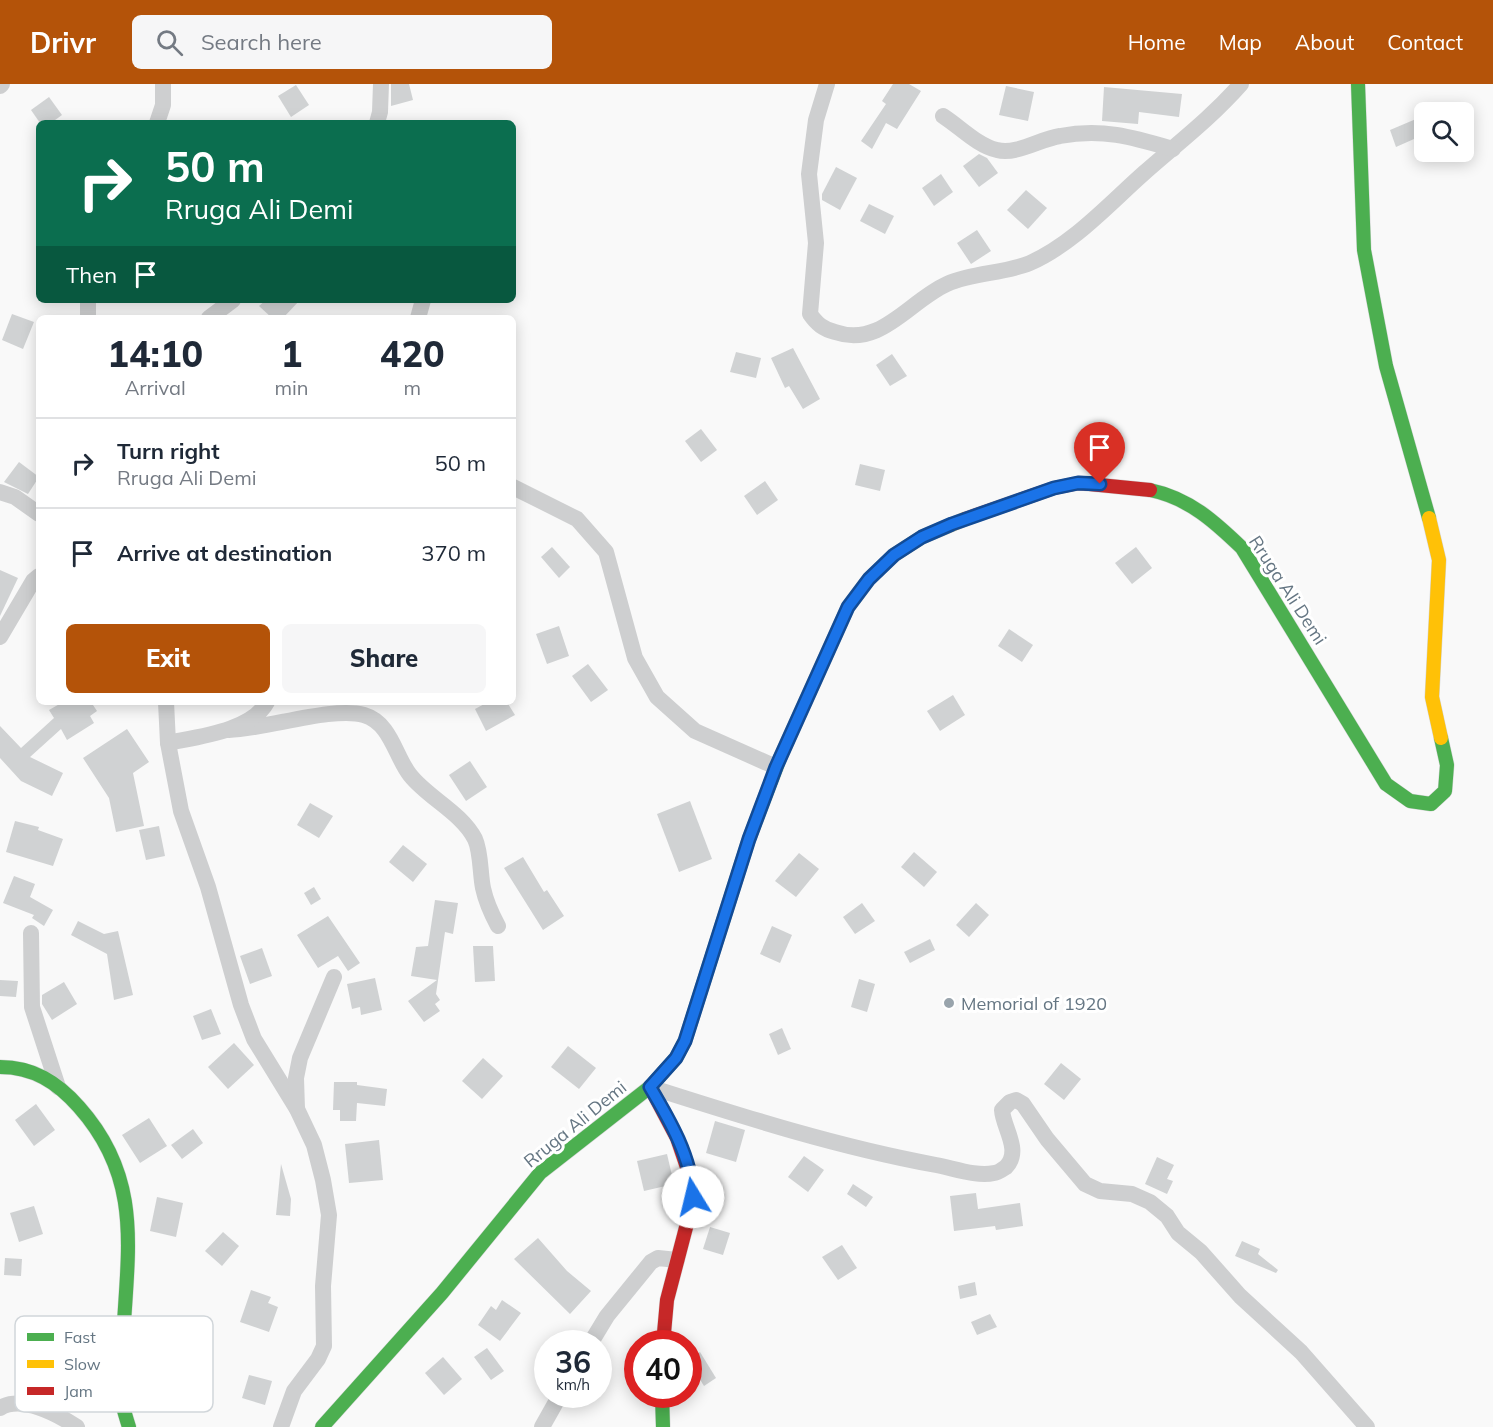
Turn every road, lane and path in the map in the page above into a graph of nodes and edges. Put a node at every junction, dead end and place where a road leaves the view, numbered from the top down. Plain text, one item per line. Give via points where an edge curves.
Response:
1 (163, 84) edge
2 (381, 84) edge
3 (827, 84) edge
4 (1241, 84) edge
5 (1358, 84) edge
6 (943, 116) dead end
7 (157, 120) edge
8 (378, 120) edge
9 (1173, 149) junction
10 (229, 303) edge
11 (213, 315) edge
12 (516, 488) edge
13 (0, 492) edge
14 (36, 511) edge
15 (36, 578) edge
16 (2, 630) edge
17 (166, 705) edge
18 (266, 705) edge
19 (229, 730) junction
20 (168, 743) junction
21 (776, 767) junction
22 (498, 926) dead end
23 (31, 933) dead end
24 (334, 977) dead end
25 (0, 1067) edge
26 (58, 1087) junction
27 (650, 1087) junction
28 (297, 1109) junction
29 (677, 1260) junction
30 (124, 1316) edge
31 (598, 1330) edge
32 (664, 1330) edge
33 (15, 1403) edge
34 (0, 1408) edge
35 (553, 1408) edge
36 (663, 1408) edge
37 (46, 1412) edge
38 (125, 1412) edge
39 (77, 1427) edge
40 (129, 1427) edge
41 (281, 1427) edge
42 (322, 1427) edge
43 (542, 1427) edge
44 (663, 1427) edge
45 (1367, 1427) edge

1 - 7 street via 163,105
2 - 8 street
3 - 9 street via 816,120 809,174 816,243 810,314 825,329 842,335 880,329 947,284 1028,264 1044,256
4 - 9 street via 1201,127
5 - 21 main road, Rruga Ali Demi via 1368,277 1386,366 1421,482 1439,560 1432,697 1447,765 1445,792 1431,804 1410,801 1386,784 1253,563 1209,516 1169,494 1078,483 986,511 922,537 894,555 848,607
6 - 9 street via 1000,151 1058,136 1097,132 1114,132
10 - 11 street
12 - 21 street via 577,519 606,552 635,658 657,697 694,730
13 - 14 street
15 - 16 street
17 - 20 street
18 - 19 street
19 - 20 street
19 - 22 street via 252,730 343,715 363,715 375,720 387,732 408,773 470,830 476,842 488,905
20 - 28 street via 181,811 242,1005 255,1039
21 - 27 main road, Rruga Ali Demi via 685,1041 676,1058
23 - 26 street via 32,1007
24 - 28 street via 300,1058
25 - 26 main road via 21,1066
26 - 30 main road via 78,1105 107,1145 125,1193 129,1221
27 - 29 main road via 673,1130 693,1182
27 - 42 main road, Rruga Ali Demi via 540,1173 442,1293
27 - 45 street via 827,1140 980,1173 995,1173 1011,1160 1012,1147 1002,1110 1016,1100 1085,1185 1100,1191 1131,1194 1150,1202 1167,1216 1178,1233 1301,1352
28 - 41 street via 314,1145 329,1215 323,1286 325,1328 324,1346 294,1391
29 - 31 street via 658,1258 651,1262
29 - 32 main road
33 - 34 street
35 - 43 street
36 - 44 main road
37 - 39 street
38 - 40 main road

